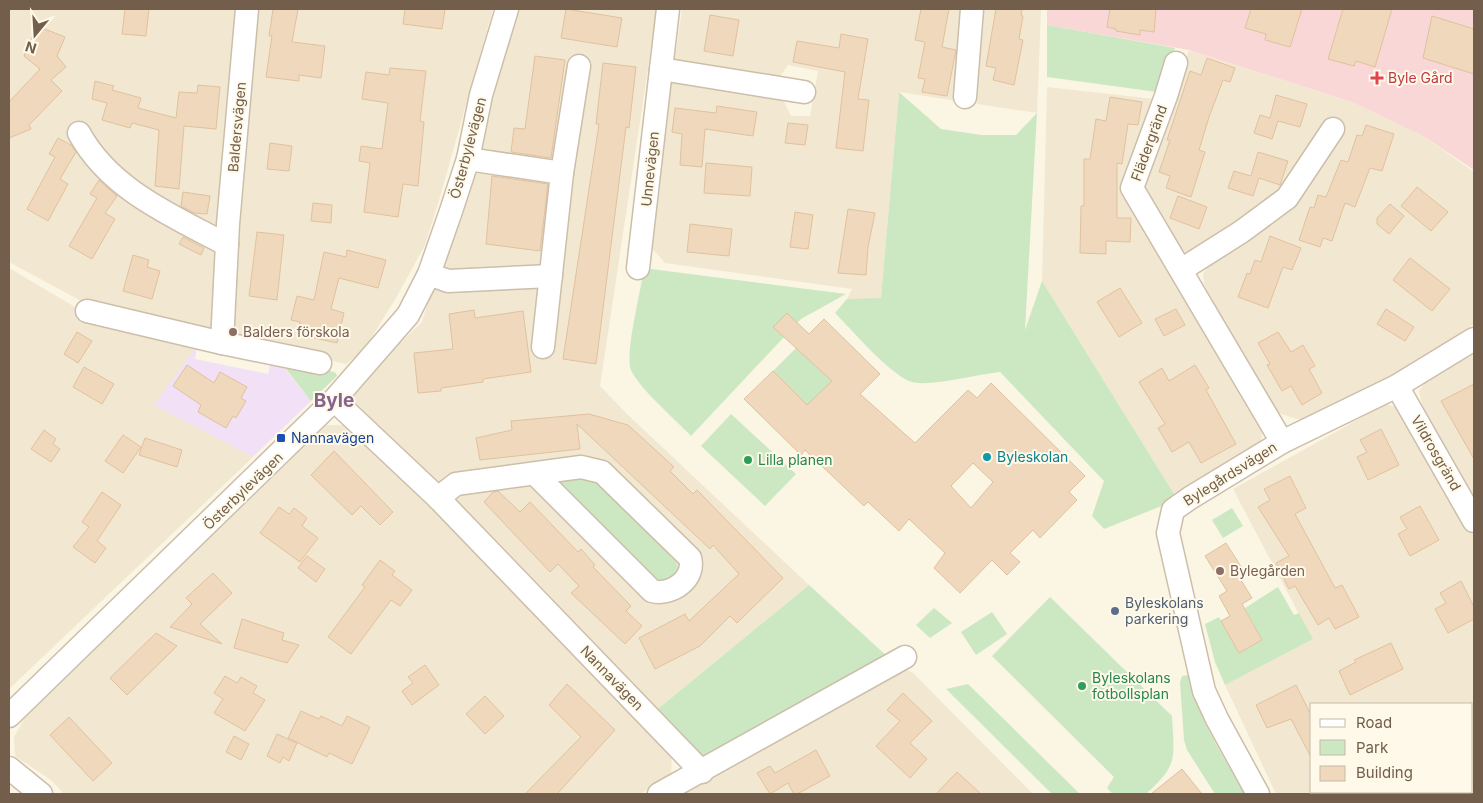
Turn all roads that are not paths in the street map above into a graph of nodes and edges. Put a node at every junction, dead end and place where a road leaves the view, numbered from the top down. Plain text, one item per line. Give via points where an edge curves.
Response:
1 (247, 9) edge
2 (507, 9) edge
3 (668, 9) edge
4 (972, 9) edge
5 (1176, 63) dead end
6 (579, 66) dead end
7 (661, 69) junction
8 (804, 92) dead end
9 (965, 97) dead end
10 (1333, 129) dead end
11 (79, 134) dead end
12 (468, 159) junction
13 (562, 172) junction
14 (227, 245) junction
15 (638, 268) dead end
16 (1181, 270) junction
17 (429, 274) junction
18 (551, 276) junction
19 (87, 311) dead end
20 (1474, 339) edge
21 (222, 343) junction
22 (543, 347) dead end
23 (320, 364) dead end
24 (1397, 386) junction
25 (334, 400) junction
26 (1282, 442) junction
27 (535, 474) junction
28 (438, 498) junction
29 (1474, 521) edge
30 (905, 657) dead end
31 (9, 716) edge
32 (9, 768) edge
33 (702, 772) junction
34 (41, 794) edge
35 (659, 794) edge
36 (1258, 794) edge

1 - 14 street, Baldersvägen
2 - 12 street, Österbylevägen via 481,95
3 - 7 street, Unnevägen
4 - 9 street
5 - 16 street, Flädergränd via 1132,188
6 - 13 street
7 - 8 street
7 - 15 street, Unnevägen
10 - 16 street via 1288,198
11 - 14 street via 90,153 138,197
12 - 13 street
12 - 17 street, Österbylevägen
13 - 18 street
14 - 21 street, Baldersvägen
16 - 26 street, Flädergränd
17 - 18 street via 448,281
17 - 25 street, Österbylevägen via 408,314
18 - 22 street
19 - 21 street
20 - 24 street, Bylegårdsvägen
21 - 23 street
24 - 26 street, Bylegårdsvägen
24 - 29 street, Vildrosgränd
25 - 28 street, Nannavägen
25 - 31 street, Österbylevägen
26 - 36 street, Bylegårdsvägen via 1173,510 1168,533 1204,691
27 - 27 street via 581,467 602,472 690,558 690,571 680,585 670,591 652,591
27 - 28 street via 456,484
28 - 33 street, Nannavägen
30 - 33 street
32 - 34 street
33 - 35 street

